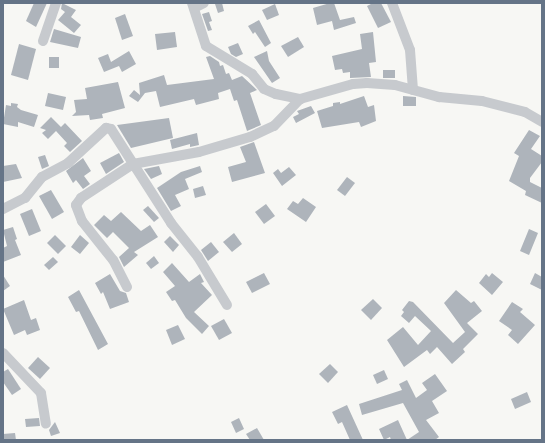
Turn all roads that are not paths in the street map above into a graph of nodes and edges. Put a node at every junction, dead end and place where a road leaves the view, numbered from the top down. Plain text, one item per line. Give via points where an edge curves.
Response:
1 (56, 3) edge
2 (204, 3) edge
3 (392, 3) edge
4 (193, 6) edge
5 (43, 42) dead end
6 (413, 90) junction
7 (300, 99) junction
8 (542, 122) edge
9 (133, 164) junction
10 (3, 209) edge
11 (127, 287) dead end
12 (227, 305) dead end
13 (3, 354) edge
14 (46, 424) dead end

1 - 5 street
2 - 4 street
3 - 6 street via 410,50
4 - 7 street via 206,46 233,65 252,74 264,89
6 - 7 street via 367,82
6 - 8 street via 439,97 482,101 525,112
7 - 9 street via 274,126 250,137 199,152
9 - 10 street via 111,129 106,128 68,163 42,177 25,198
9 - 11 street via 81,198 76,205 82,221 113,260
9 - 12 street via 171,223 198,257
13 - 14 street via 41,393

